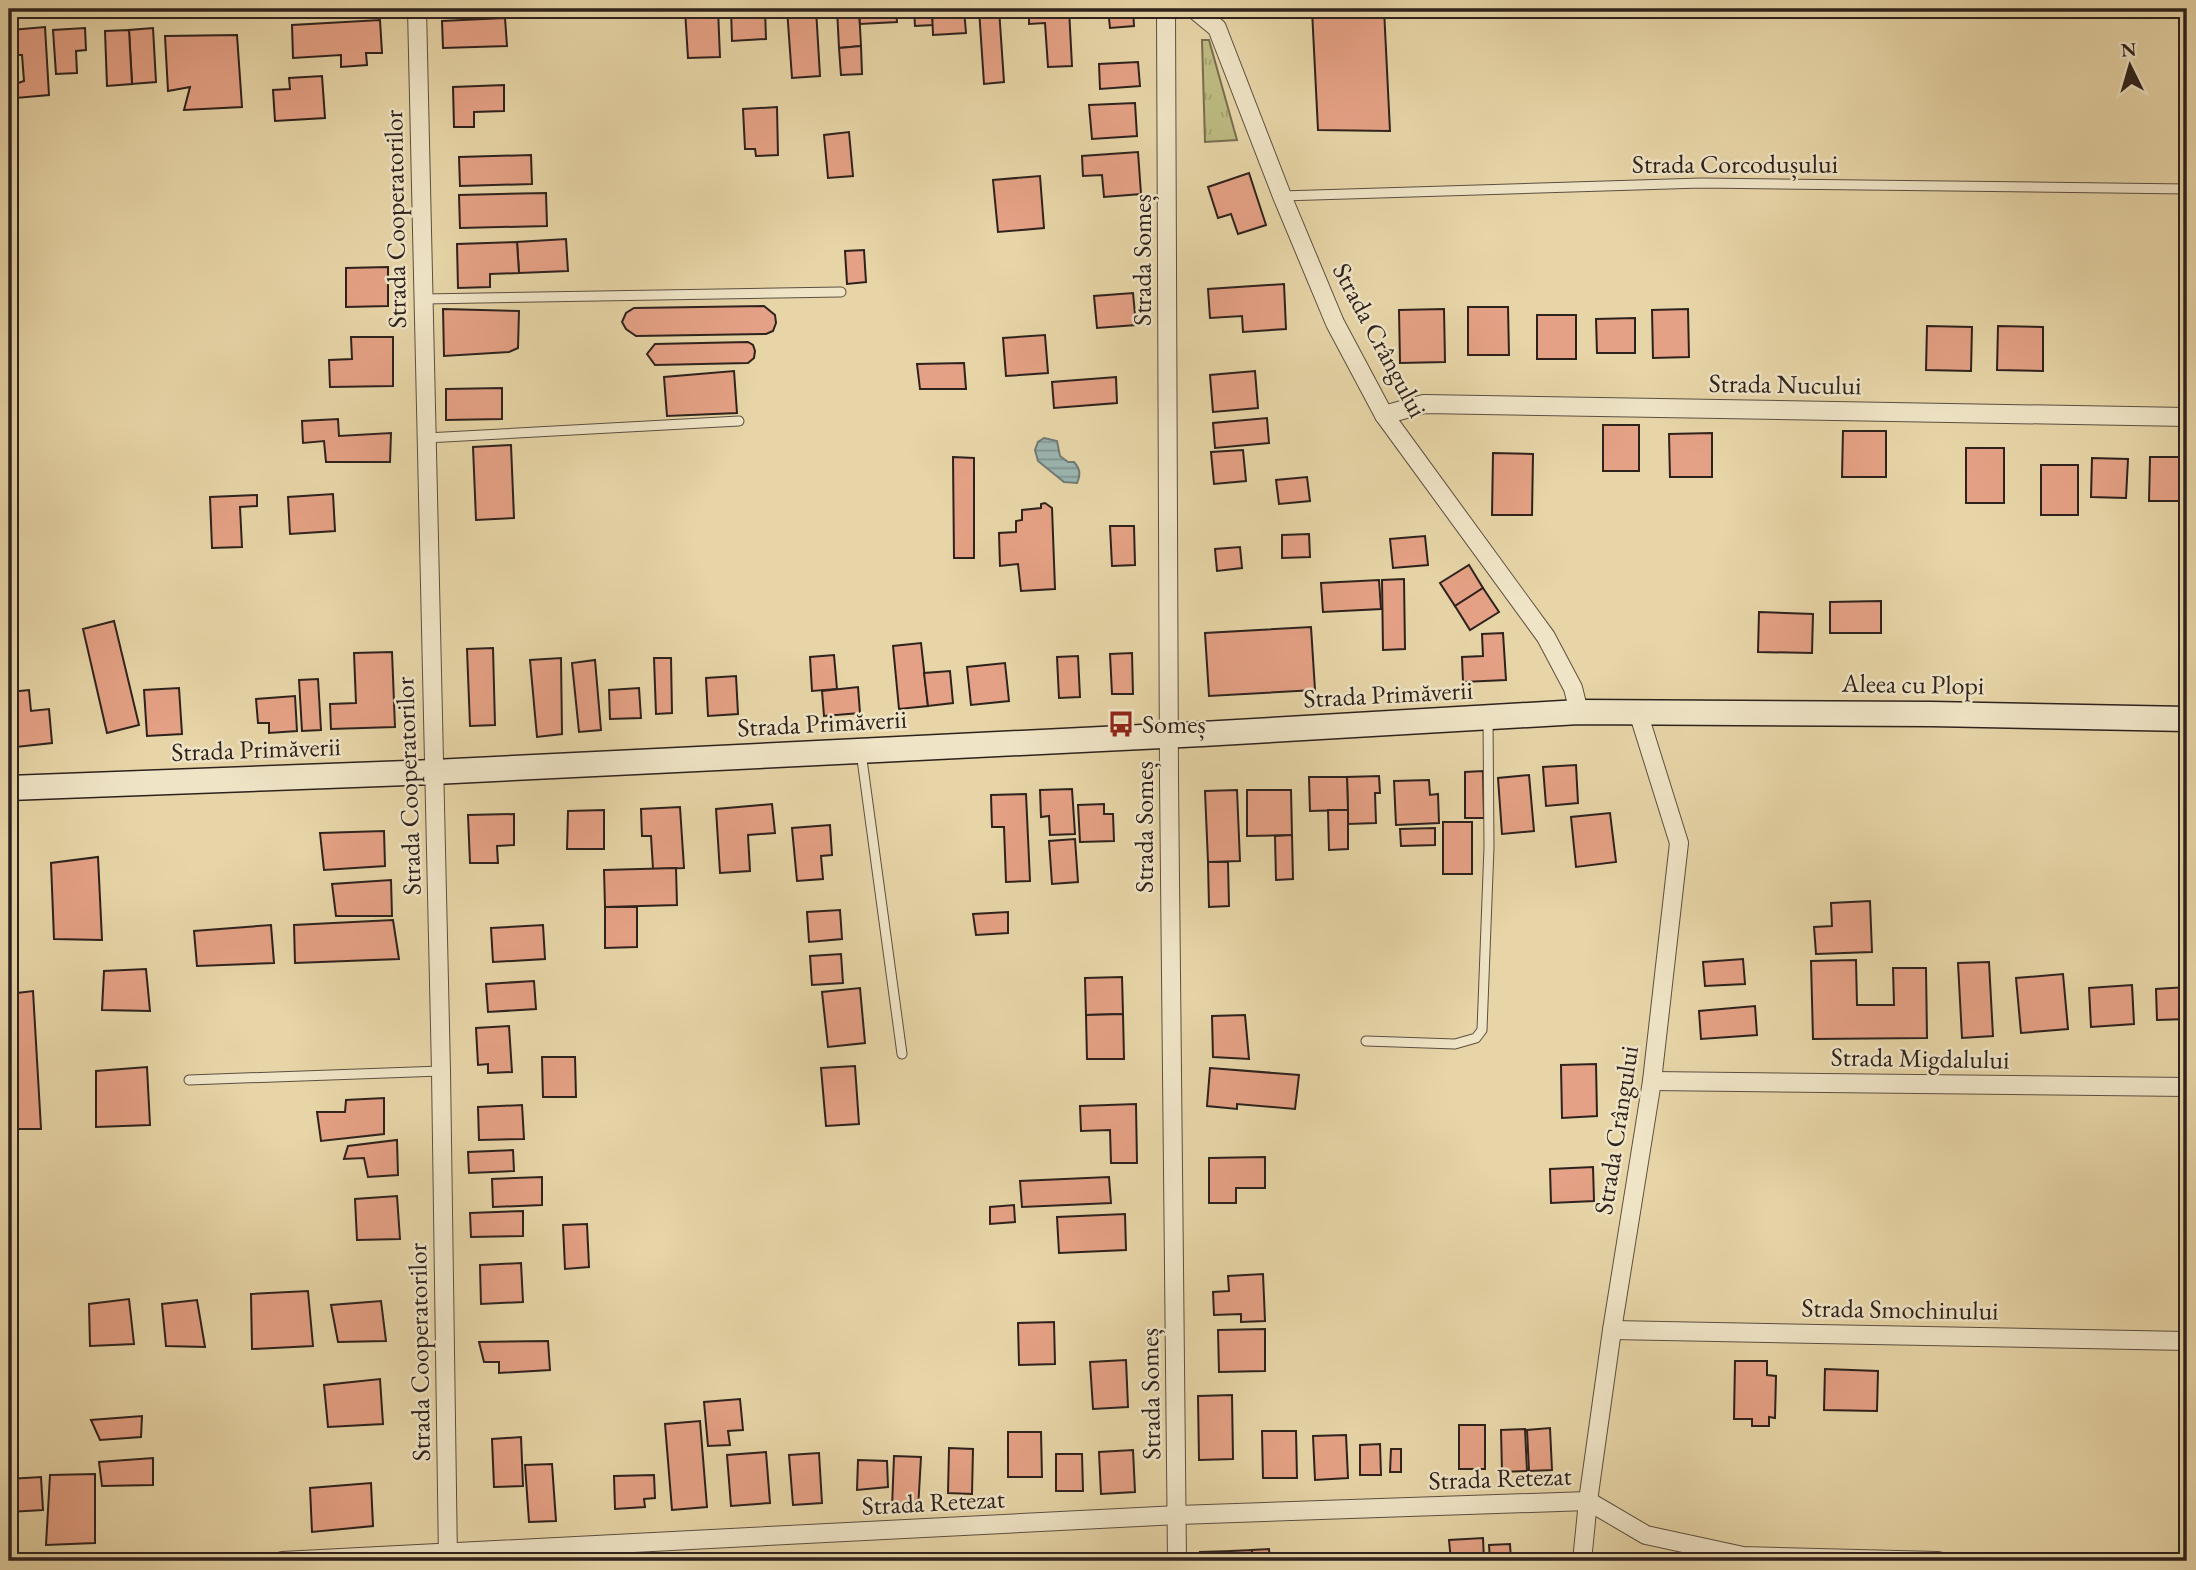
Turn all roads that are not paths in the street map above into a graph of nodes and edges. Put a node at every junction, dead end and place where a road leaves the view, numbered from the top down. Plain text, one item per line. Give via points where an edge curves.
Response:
1 (417, 9) edge
2 (1166, 9) edge
3 (1194, 9) edge
4 (2187, 189) edge
5 (1282, 196) junction
6 (841, 292) dead end
7 (424, 299) junction
8 (1384, 415) junction
9 (2187, 417) edge
10 (739, 422) dead end
11 (426, 438) junction
12 (1579, 712) junction
13 (1638, 712) junction
14 (1488, 718) junction
15 (2187, 719) edge
16 (1170, 736) junction
17 (861, 750) junction
18 (434, 772) junction
19 (9, 788) edge
20 (1366, 1041) dead end
21 (902, 1054) dead end
22 (441, 1071) junction
23 (189, 1080) dead end
24 (1652, 1082) junction
25 (2187, 1087) edge
26 (1612, 1330) junction
27 (2187, 1341) edge
28 (1588, 1501) junction
29 (1178, 1515) junction
30 (448, 1558) edge
31 (282, 1561) edge
32 (1177, 1561) edge
33 (1582, 1561) edge
34 (1938, 1561) edge

1 - 7 street, Strada Cooperatorilor
2 - 16 street, Strada Someș
3 - 5 street, Strada Crângului via 1217,28
4 - 5 lane, Strada Corcodușului via 1701,183
5 - 8 street, Strada Crângului via 1335,323
6 - 7 lane
7 - 11 street, Strada Cooperatorilor
8 - 9 street, Strada Nucului via 1424,404
8 - 12 street, Strada Crângului via 1546,637 1573,688
10 - 11 lane
11 - 18 street, Strada Cooperatorilor
12 - 13 street, Strada Primăverii
12 - 14 street, Strada Primăverii
13 - 15 street, Aleea cu Plopi
13 - 24 street, Strada Crângului via 1679,843
14 - 16 street, Strada Primăverii
14 - 20 lane via 1482,1030 1476,1038 1455,1044
16 - 17 street, Strada Primăverii
16 - 29 street, Strada Someș
17 - 18 street, Strada Primăverii
17 - 21 lane
18 - 19 street, Strada Primăverii
18 - 22 street, Strada Cooperatorilor
22 - 23 lane
22 - 30 street, Strada Cooperatorilor
24 - 25 street, Strada Migdalului
24 - 26 street, Strada Crângului
26 - 27 street, Strada Smochinului
26 - 28 street, Strada Crângului
28 - 29 street, Strada Retezat
28 - 33 street, Strada Crângului
28 - 34 street via 1646,1535 1743,1556
29 - 30 street, Strada Retezat
29 - 32 street, Strada Someș
30 - 31 street, Strada Retezat

